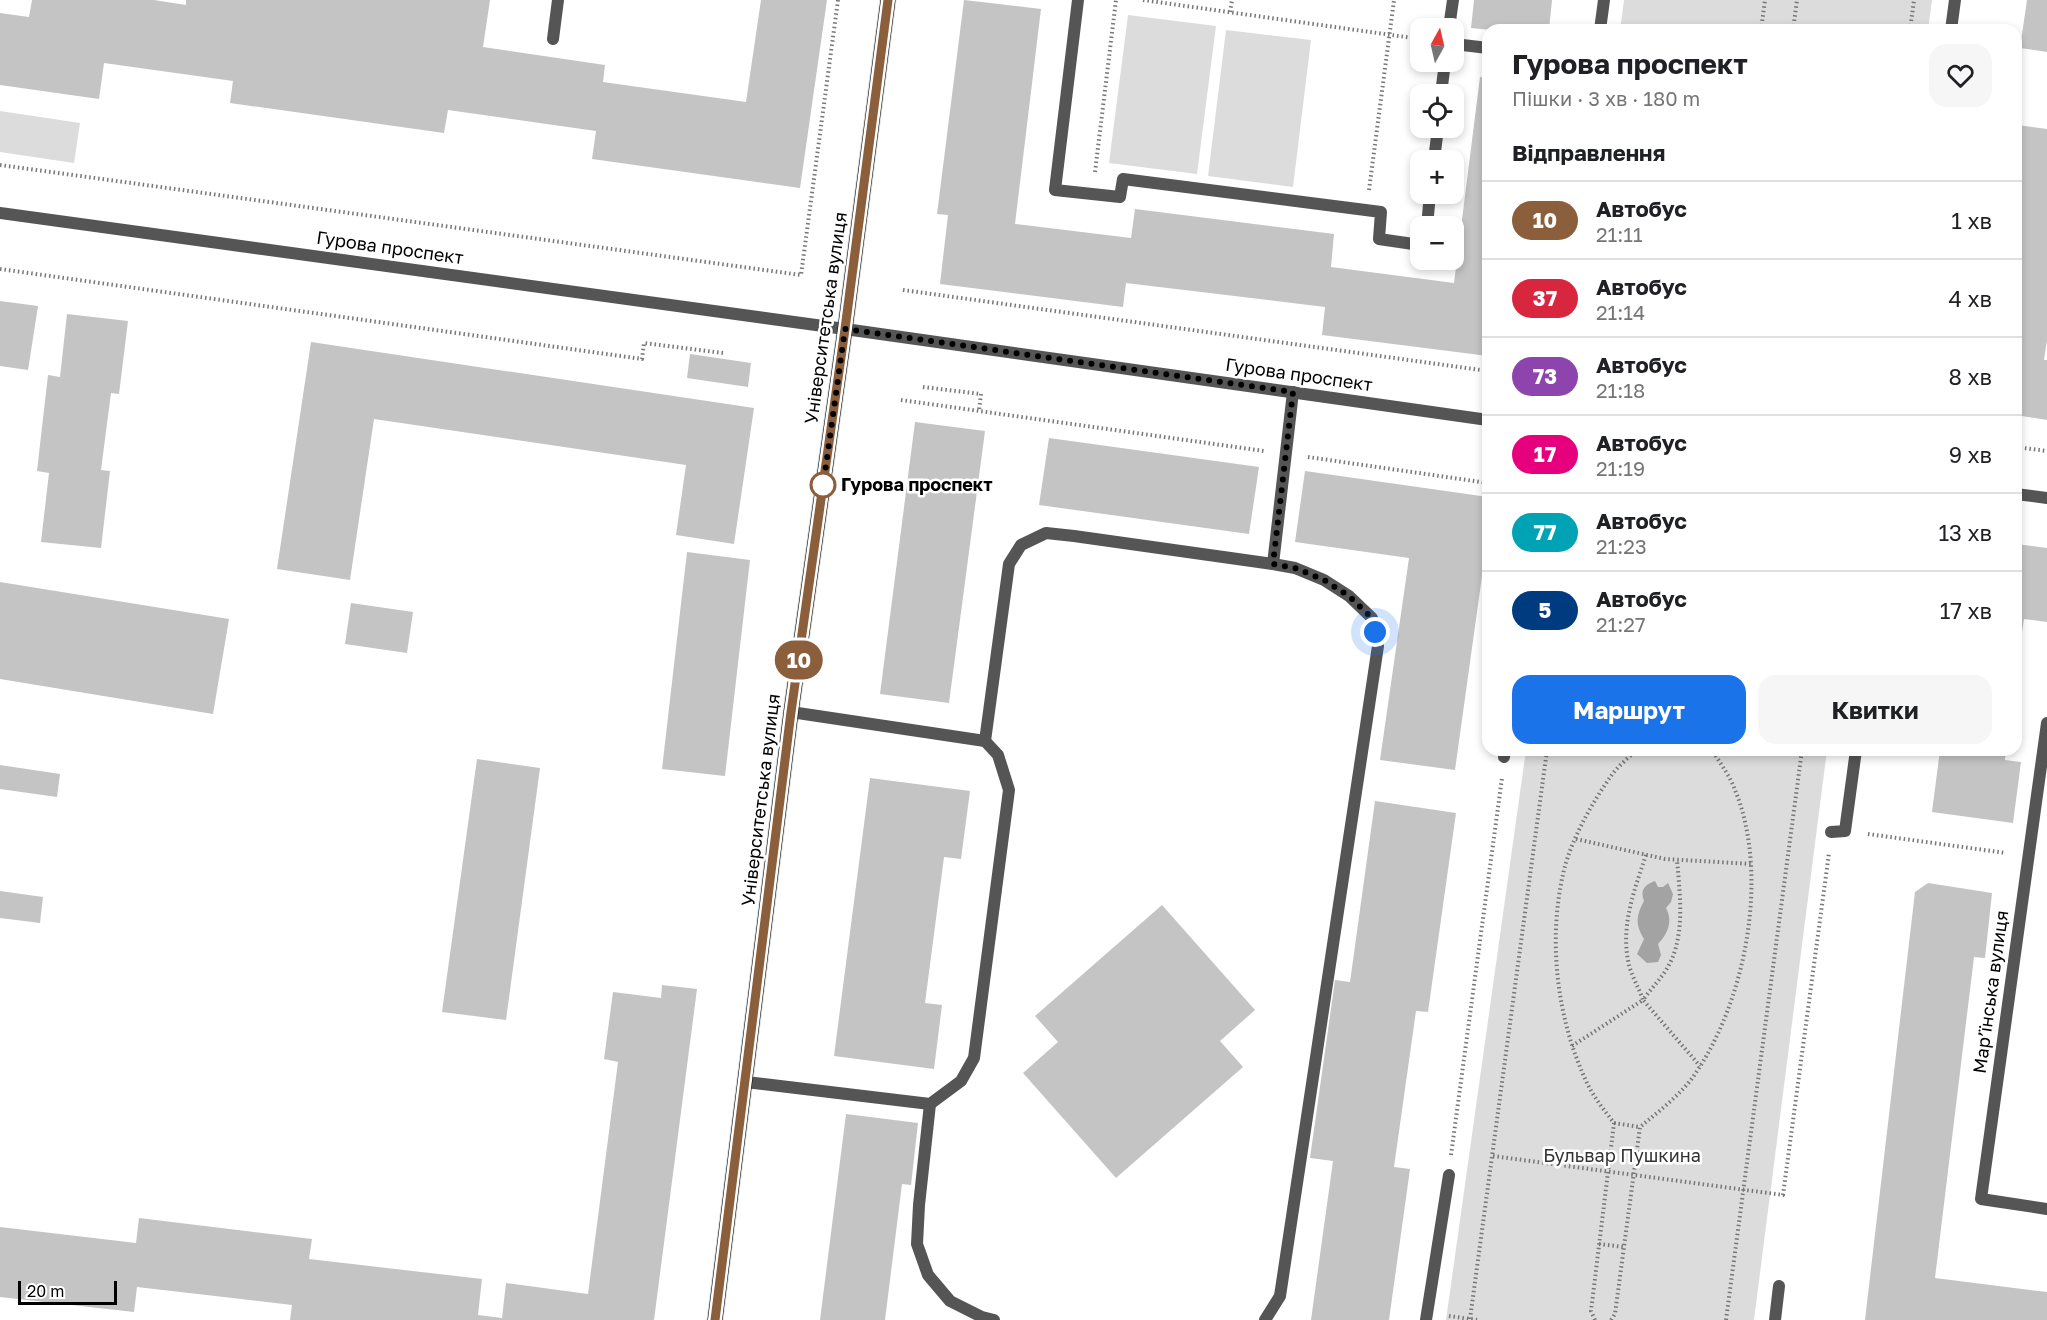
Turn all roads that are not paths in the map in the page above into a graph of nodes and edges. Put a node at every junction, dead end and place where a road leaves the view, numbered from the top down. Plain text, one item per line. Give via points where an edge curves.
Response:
1 (558, 0) edge
2 (888, 0) edge
3 (1078, 0) edge
4 (1453, 0) edge
5 (1604, 0) edge
6 (1955, 0) edge
7 (1450, 18) edge
8 (1601, 24) edge
9 (1952, 24) edge
10 (553, 39) dead end
11 (1464, 45) edge
12 (1482, 47) edge
13 (0, 213) edge
14 (1410, 244) edge
15 (845, 329) junction
16 (1293, 392) junction
17 (1482, 419) edge
18 (2022, 495) edge
19 (2047, 498) edge
20 (1273, 564) junction
21 (791, 712) junction
22 (2047, 723) edge
23 (985, 741) junction
24 (1855, 756) edge
25 (1831, 832) road end
26 (746, 1082) junction
27 (930, 1104) junction
28 (1449, 1175) road end
29 (2047, 1209) edge
30 (1779, 1286) dead end
31 (715, 1320) edge
32 (994, 1320) edge
33 (1265, 1320) edge
34 (1426, 1320) edge
35 (1775, 1320) edge

1 - 10 street
2 - 15 main road, Університетська вулиця
3 - 14 street via 1055,190 1120,197 1123,179 1381,212 1379,239
4 - 7 street
5 - 8 street
6 - 9 street
11 - 12 street
13 - 15 street, Гурова проспект
15 - 16 street, Гурова проспект
15 - 21 main road, Університетська вулиця
16 - 17 street, Гурова проспект
16 - 20 street
18 - 19 street
20 - 23 street via 1046,533 1021,545 1009,564
20 - 33 street via 1324,580 1349,596 1372,618 1378,646 1280,1296
21 - 23 street
21 - 26 main road, Університетська вулиця
22 - 29 street, Мар’їнська вулиця via 1981,1199
23 - 27 street via 998,755 1009,790 974,1059 961,1081
24 - 25 street via 1845,831
26 - 27 street
26 - 31 main road, Університетська вулиця
27 - 32 street via 916,1244 928,1275 950,1301
28 - 34 street
30 - 35 street

